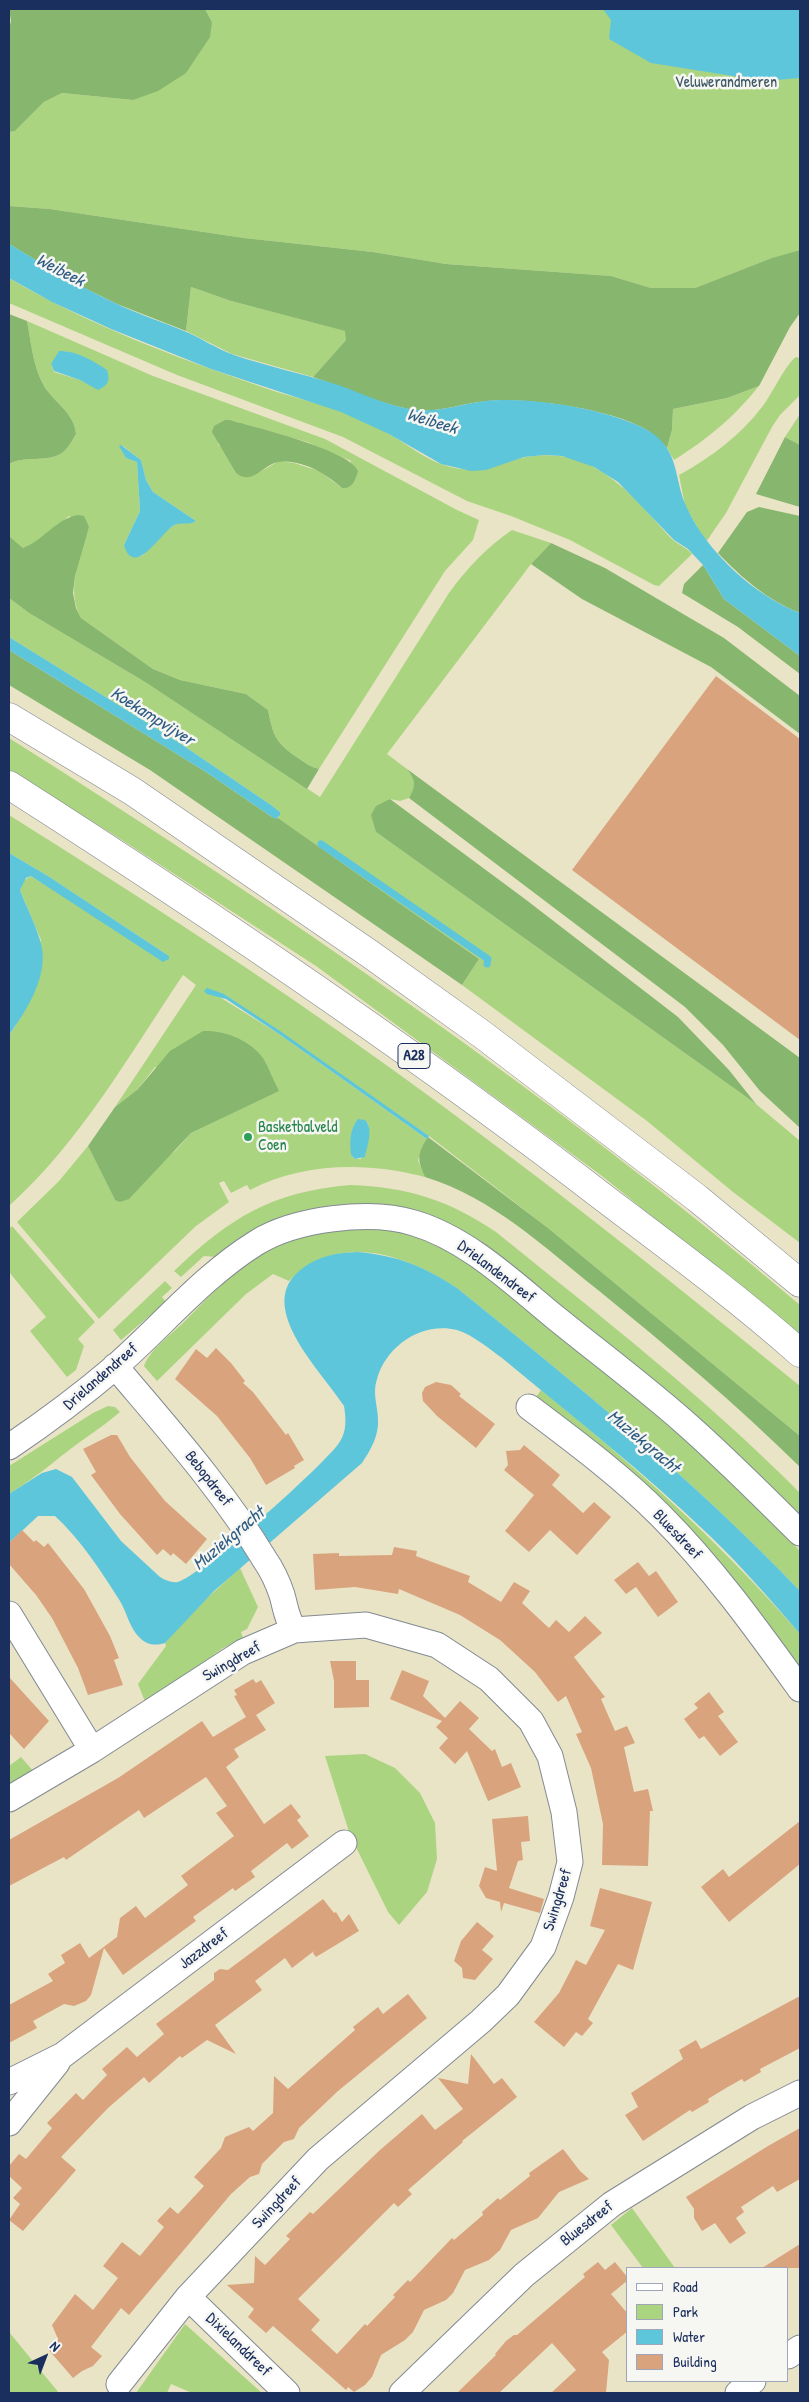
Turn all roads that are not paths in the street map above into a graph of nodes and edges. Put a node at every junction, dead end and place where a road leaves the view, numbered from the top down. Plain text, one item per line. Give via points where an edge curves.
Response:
1 (9, 717) edge
2 (9, 785) edge
3 (800, 1283) edge
4 (800, 1353) edge
5 (116, 1366) junction
6 (528, 1406) dead end
7 (9, 1447) edge
8 (800, 1533) edge
9 (9, 1614) edge
10 (294, 1630) junction
11 (800, 1689) edge
12 (92, 1750) junction
13 (9, 1799) edge
14 (344, 1843) dead end
15 (64, 2055) junction
16 (9, 2082) edge
17 (800, 2093) edge
18 (9, 2123) edge
19 (188, 2297) junction
20 (800, 2348) edge
21 (789, 2355) edge
22 (751, 2382) edge
23 (119, 2384) dead end
24 (287, 2393) edge
25 (402, 2393) edge
26 (738, 2393) edge

1 - 3 highway via 132,791 386,965 696,1198
2 - 4 highway, A28 via 296,973 502,1119
5 - 7 street, Drielandendreef via 55,1416
5 - 8 street, Drielandendreef via 228,1262 257,1242 312,1221 342,1217 411,1222 467,1248 542,1306 684,1422
5 - 10 street, Bebopdreef via 242,1524 267,1562 282,1595 286,1618
6 - 11 street, Bluesdreef via 659,1514 743,1610
9 - 12 street
10 - 12 street, Swingdreef via 243,1652
10 - 19 street, Swingdreef via 366,1625 437,1646 489,1679 531,1722 550,1756 564,1812 570,1862 543,1947 508,1995 318,2159
12 - 13 street, Swingdreef
14 - 15 street, Jazzdreef
15 - 16 street, Jazzdreef
15 - 18 street, Jazzdreef
17 - 25 street, Bluesdreef via 752,2117 612,2204 524,2275
19 - 23 street, Swingdreef
19 - 24 street, Dixielanddreef
20 - 21 street
22 - 26 street

